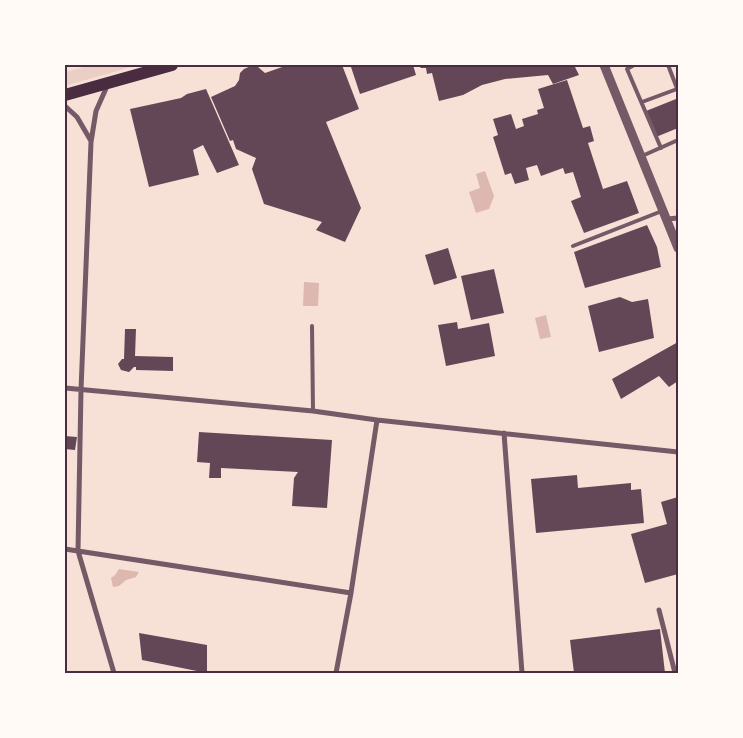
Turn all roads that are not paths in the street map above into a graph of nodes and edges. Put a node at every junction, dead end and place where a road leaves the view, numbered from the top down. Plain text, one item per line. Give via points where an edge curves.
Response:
1 (172, 65) edge
2 (604, 65) edge
3 (634, 65) edge
4 (668, 65) edge
5 (109, 82) junction
6 (678, 90) edge
7 (65, 95) edge
8 (642, 102) junction
9 (65, 106) edge
10 (678, 140) edge
11 (91, 142) junction
12 (661, 148) junction
13 (642, 156) junction
14 (665, 214) junction
15 (678, 218) edge
16 (573, 246) dead end
17 (678, 248) edge
18 (312, 326) dead end
19 (65, 388) edge
20 (82, 390) junction
21 (314, 411) junction
22 (377, 420) junction
23 (504, 433) junction
24 (678, 452) edge
25 (65, 549) edge
26 (78, 551) junction
27 (351, 593) junction
28 (658, 610) dead end
29 (114, 673) edge
30 (336, 673) edge
31 (522, 673) edge
32 (675, 673) edge

1 - 5 main road
2 - 13 street
3 - 8 lane via 628,69
4 - 6 lane
5 - 7 main road
5 - 11 street via 96,111
6 - 8 lane
8 - 12 lane
9 - 11 street via 77,117
10 - 12 lane
11 - 20 street
12 - 13 lane
13 - 14 street
14 - 15 street
14 - 16 lane
14 - 17 street
18 - 21 lane
19 - 20 street
20 - 21 street
20 - 26 street
21 - 22 street
22 - 23 street
22 - 27 street
23 - 24 street
23 - 31 street
25 - 26 street
26 - 27 street
26 - 29 street
27 - 30 street
28 - 32 street

